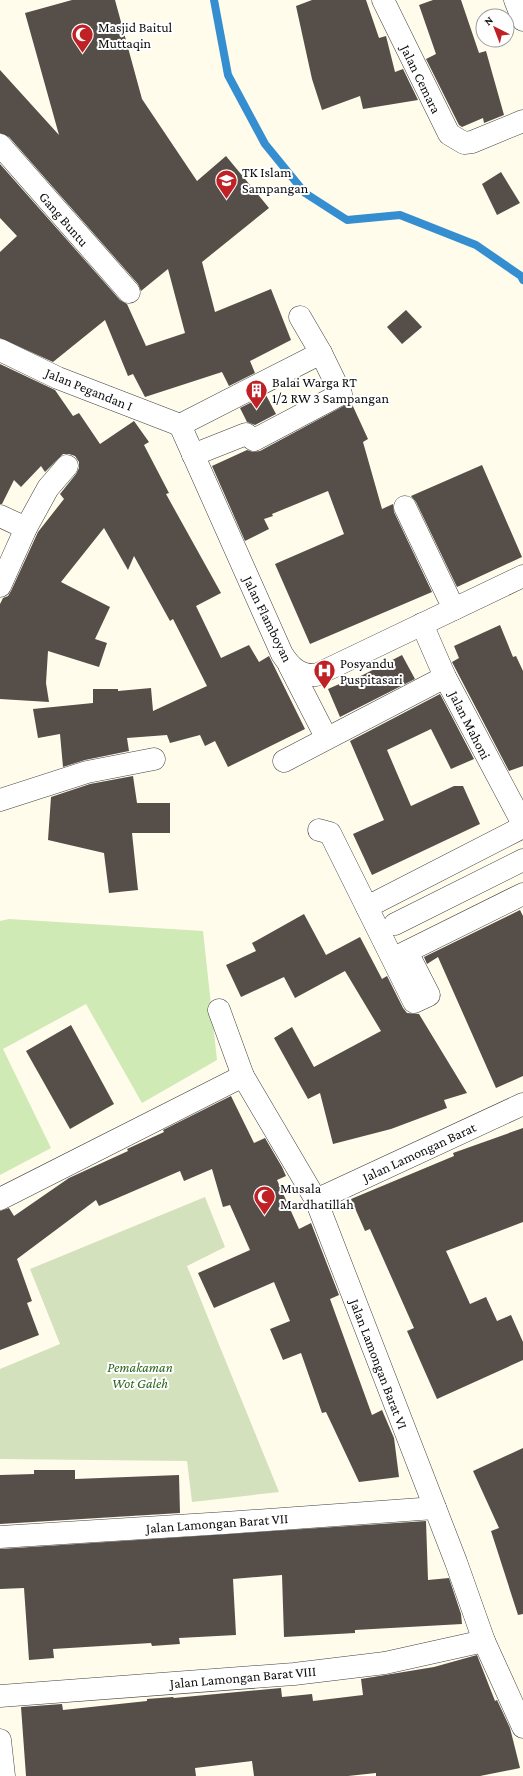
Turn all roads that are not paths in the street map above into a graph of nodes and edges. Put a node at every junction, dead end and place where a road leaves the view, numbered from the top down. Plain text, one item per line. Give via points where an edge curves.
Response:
1 (383, 0) edge
2 (515, 0) edge
3 (523, 20) edge
4 (523, 120) edge
5 (0, 145) edge
6 (129, 292) dead end
7 (300, 316) dead end
8 (0, 350) edge
9 (321, 353) junction
10 (180, 424) junction
11 (193, 455) junction
12 (67, 466) dead end
13 (405, 508) dead end
14 (0, 516) edge
15 (26, 528) junction
16 (523, 576) edge
17 (0, 586) edge
18 (454, 609) junction
19 (422, 624) junction
20 (289, 665) junction
21 (445, 677) junction
22 (326, 737) junction
23 (154, 759) dead end
24 (284, 761) dead end
25 (0, 800) edge
26 (523, 826) edge
27 (319, 830) dead end
28 (523, 860) edge
29 (523, 894) edge
30 (367, 907) junction
31 (395, 924) dead end
32 (220, 1010) dead end
33 (243, 1076) junction
34 (523, 1104) edge
35 (0, 1199) edge
36 (316, 1200) junction
37 (435, 1508) junction
38 (0, 1536) edge
39 (484, 1641) junction
40 (0, 1696) edge
41 (523, 1727) edge
42 (0, 1740) edge
43 (4, 1776) edge

1 - 4 street, Jalan Cemara via 449,134 464,143 472,142
2 - 3 street
5 - 6 street, Gang Buntu
7 - 9 street
8 - 10 street, Jalan Pegandan I via 58,378
9 - 10 street
9 - 11 street via 341,394 254,440 246,434
10 - 11 street, Jalan Flamboyan
11 - 20 street, Jalan Flamboyan
12 - 15 street via 48,488
13 - 18 street
14 - 15 street
15 - 17 street
16 - 18 street, Jalan Flamboyan
18 - 19 street, Jalan Flamboyan
19 - 20 street, Jalan Flamboyan via 316,675 306,675
19 - 21 street, Jalan Mahoni
20 - 22 street
21 - 22 street
21 - 26 street, Jalan Mahoni
22 - 24 street
23 - 25 street via 87,772
26 - 30 street
27 - 30 street via 330,833
28 - 31 street
29 - 30 street via 400,955
32 - 33 street, Jalan Lamongan Barat VI
33 - 35 street
33 - 36 street, Jalan Lamongan Barat VI
34 - 36 street, Jalan Lamongan Barat
36 - 37 street, Jalan Lamongan Barat VI
37 - 38 street, Jalan Lamongan Barat VII
37 - 39 street, Jalan Lamongan Barat VI
39 - 40 street, Jalan Lamongan Barat VIII via 385,1663 294,1674
39 - 41 street, Jalan Lamongan Barat VI
42 - 43 street

